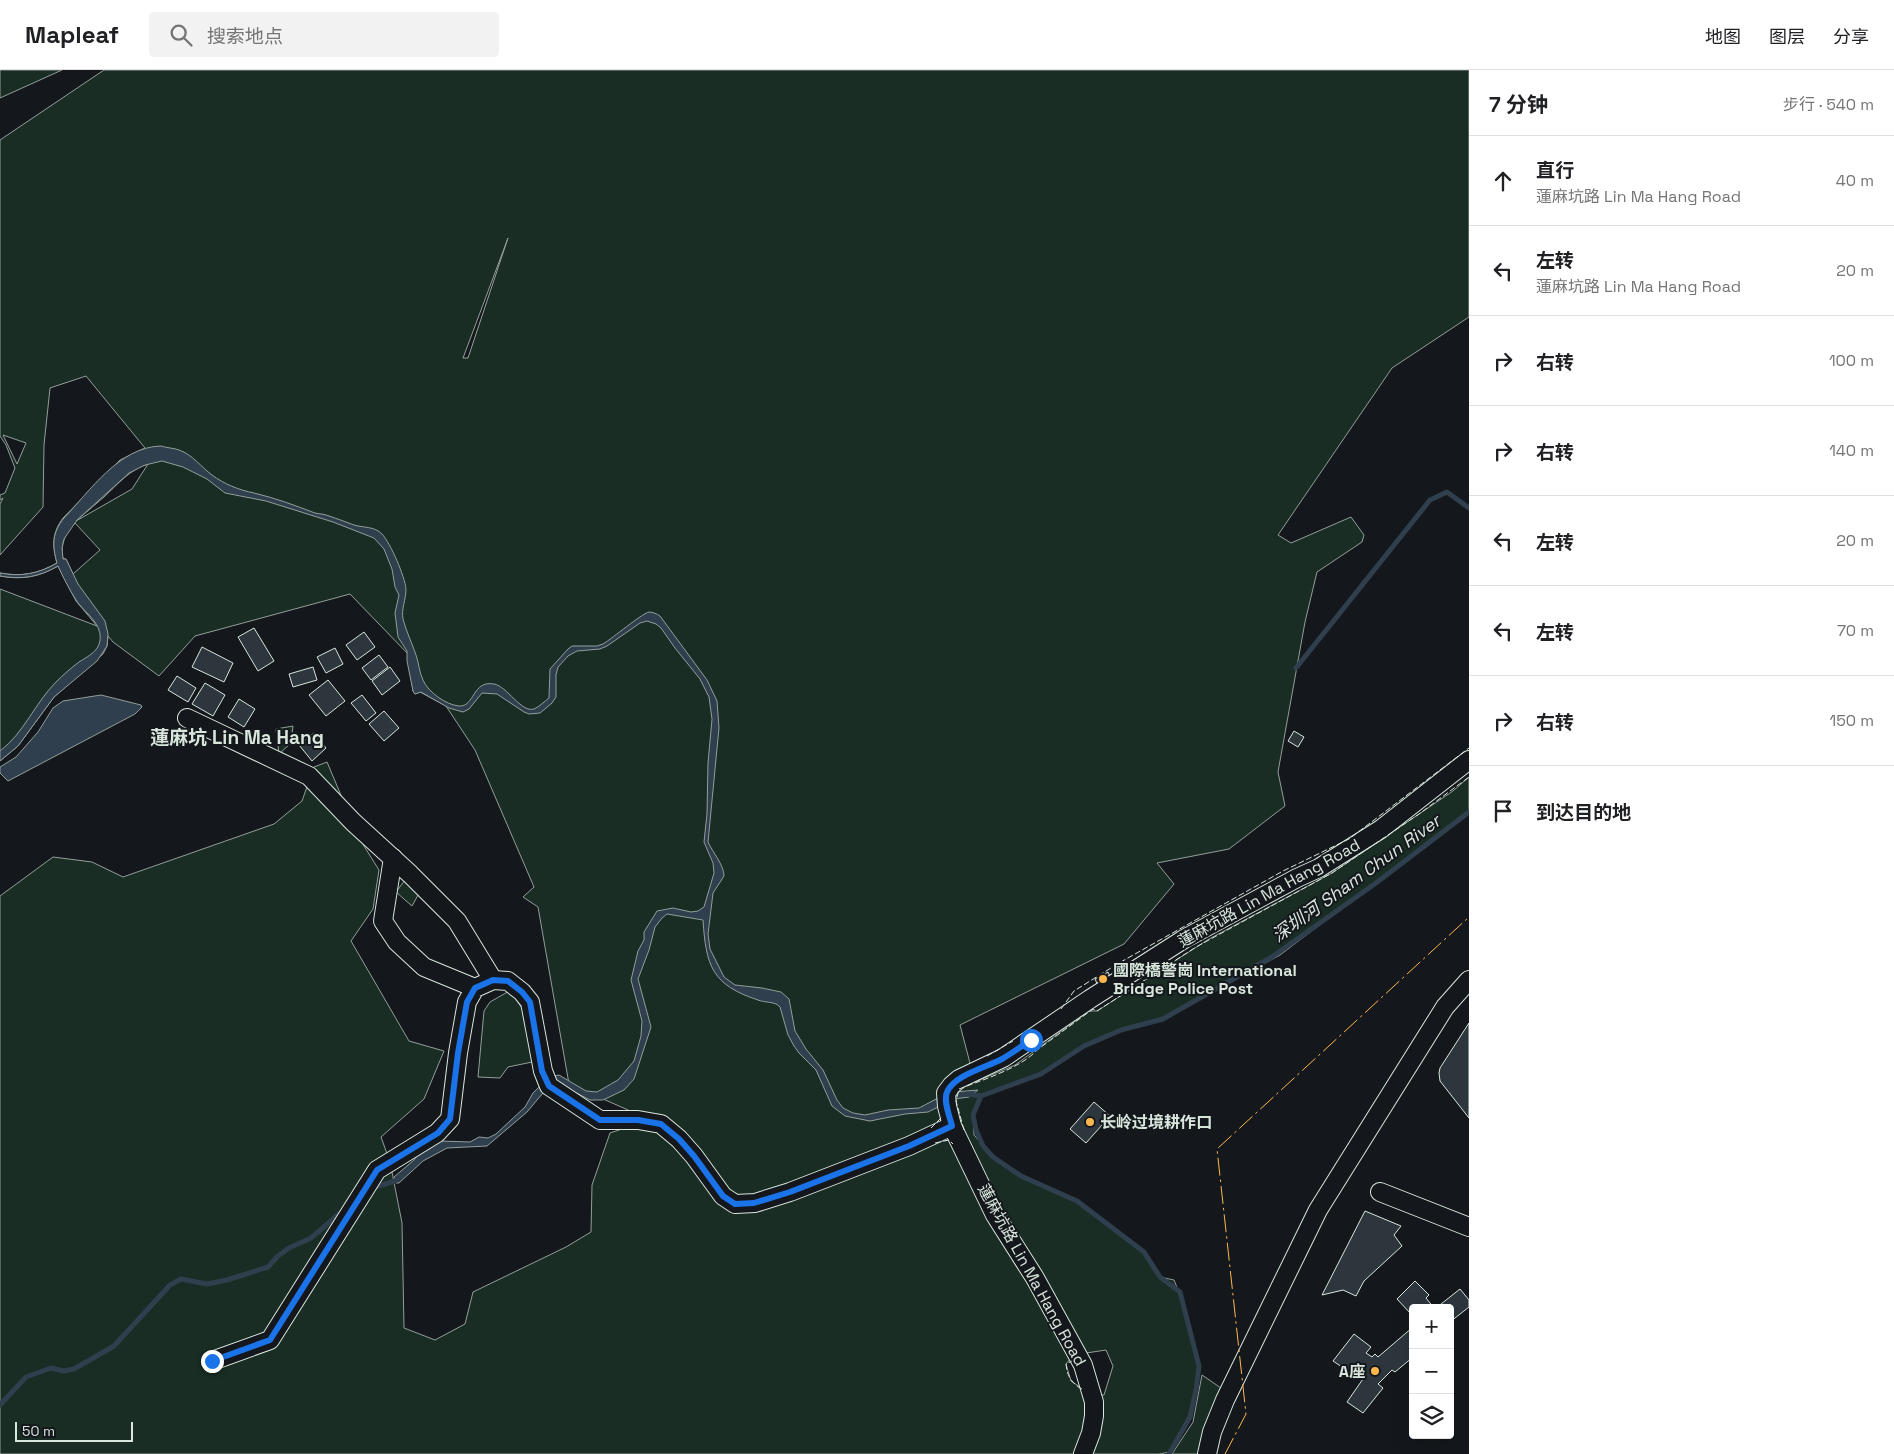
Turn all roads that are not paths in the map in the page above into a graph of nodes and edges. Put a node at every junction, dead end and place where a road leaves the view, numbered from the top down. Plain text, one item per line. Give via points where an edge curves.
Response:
1 (188, 718) dead end
2 (1469, 760) edge
3 (393, 858) junction
4 (493, 980) junction
5 (1469, 980) edge
6 (475, 988) junction
7 (952, 1126) junction
8 (1380, 1192) dead end
9 (1469, 1227) edge
10 (212, 1361) dead end
11 (1083, 1454) edge
12 (1207, 1454) edge

1 - 3 street via 309,776
2 - 7 street, 蓮麻坑路 Lin Ma Hang Road via 1381,829 1319,868 1184,939 1003,1058 960,1079 952,1085 947,1100
3 - 4 street via 457,921
3 - 6 street via 383,921 397,942 424,967
4 - 6 street
4 - 7 street via 508,981 530,1002 546,1079 600,1120 661,1124 694,1156 723,1196 735,1204 754,1203 790,1192
5 - 12 street via 1445,1007 1318,1210 1225,1400
6 - 10 street via 467,1002 450,1119 438,1133 377,1170 270,1340
7 - 11 street, 蓮麻坑路 Lin Ma Hang Road via 995,1215 1035,1278 1083,1365 1094,1402 1094,1416
8 - 9 street

